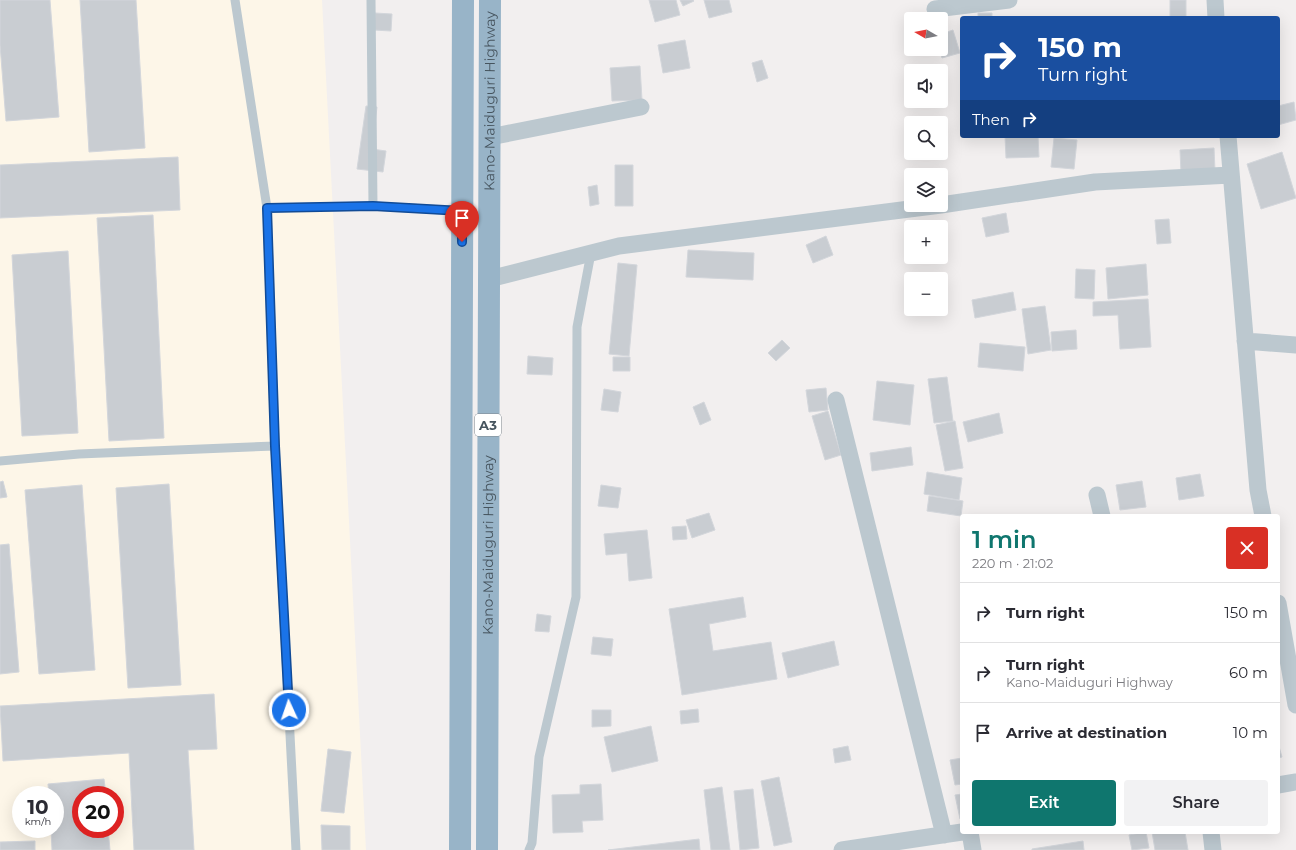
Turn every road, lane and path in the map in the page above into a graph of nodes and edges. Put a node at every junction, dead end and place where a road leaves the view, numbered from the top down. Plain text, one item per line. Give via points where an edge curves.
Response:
1 (235, 0) edge
2 (371, 0) edge
3 (464, 0) edge
4 (490, 0) edge
5 (1009, 0) edge
6 (1215, 0) edge
7 (935, 9) dead end
8 (1216, 16) edge
9 (641, 107) dead end
10 (490, 137) junction
11 (1228, 138) edge
12 (1231, 175) junction
13 (948, 204) edge
14 (373, 206) junction
15 (267, 208) junction
16 (904, 210) edge
17 (462, 211) junction
18 (591, 253) junction
19 (489, 279) junction
20 (1245, 342) junction
21 (1296, 345) edge
22 (836, 400) dead end
23 (275, 446) junction
24 (0, 461) edge
25 (1097, 495) dead end
26 (1102, 514) edge
27 (1263, 514) edge
28 (1280, 614) edge
29 (1296, 705) edge
30 (1296, 782) edge
31 (1280, 785) edge
32 (960, 832) edge
33 (970, 834) edge
34 (1211, 834) edge
35 (944, 835) junction
36 (296, 850) edge
37 (460, 850) edge
38 (487, 850) edge
39 (529, 850) edge
40 (842, 850) edge
41 (973, 850) edge
42 (1213, 850) edge

1 - 15 lane
2 - 14 lane
3 - 17 highway, Kano-Maiduguri Highway / A3
4 - 10 highway, Kano-Maiduguri Highway / A3
5 - 7 street
6 - 8 street
9 - 10 street
10 - 19 highway, Kano-Maiduguri Highway / A3
11 - 12 street
12 - 13 street via 1095,182
12 - 20 street
14 - 15 lane
14 - 17 lane
15 - 23 lane
16 - 18 street via 634,244
17 - 37 highway, Kano-Maiduguri Highway / A3
18 - 19 street
18 - 39 lane via 577,327 576,597 539,757 532,843
19 - 38 highway, Kano-Maiduguri Highway / A3
20 - 21 street
20 - 27 street via 1258,490
22 - 35 street
23 - 24 lane via 79,454
23 - 36 lane
25 - 26 street
28 - 29 street
30 - 31 street
32 - 35 street
33 - 41 street
34 - 42 street
35 - 40 street

